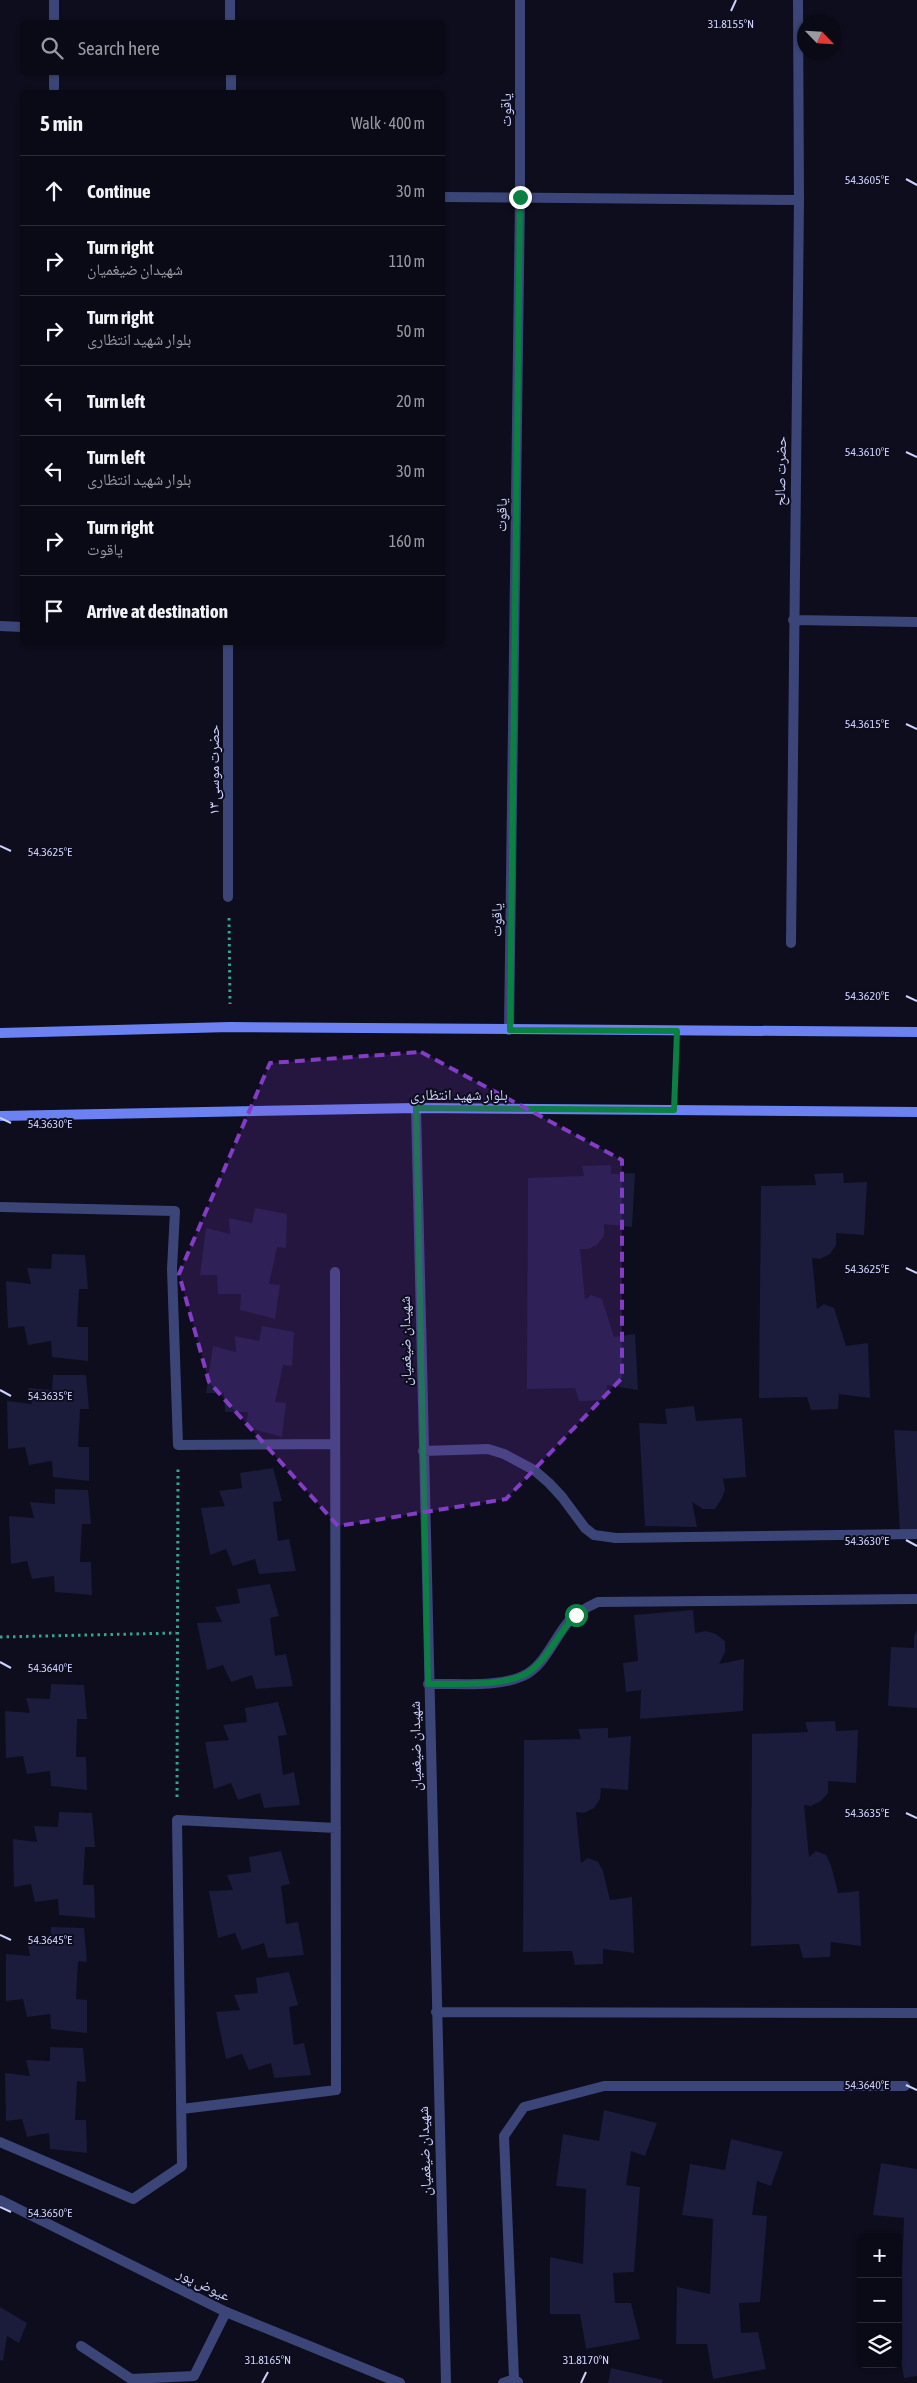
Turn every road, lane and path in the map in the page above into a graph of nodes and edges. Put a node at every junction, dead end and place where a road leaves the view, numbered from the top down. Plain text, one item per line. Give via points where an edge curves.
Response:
1 (54, 0) edge
2 (230, 0) edge
3 (520, 0) edge
4 (798, 0) edge
5 (54, 20) edge
6 (230, 20) edge
7 (54, 75) edge
8 (231, 75) edge
9 (54, 88) dead end
10 (231, 90) edge
11 (445, 197) edge
12 (520, 197) junction
13 (799, 200) junction
14 (793, 620) junction
15 (917, 622) edge
16 (0, 626) edge
17 (20, 627) edge
18 (228, 645) edge
19 (228, 897) joint
20 (791, 943) dead end
21 (230, 1027) junction
22 (510, 1030) junction
23 (677, 1031) junction
24 (917, 1032) edge
25 (0, 1033) edge
26 (416, 1108) junction
27 (674, 1110) junction
28 (917, 1112) edge
29 (0, 1116) edge
30 (0, 1207) edge
31 (335, 1272) dead end
32 (336, 1444) junction
33 (178, 1445) junction
34 (423, 1451) junction
35 (917, 1534) edge
36 (917, 1599) edge
37 (176, 1632) junction
38 (0, 1637) edge
39 (428, 1684) junction
40 (177, 1820) junction
41 (336, 1828) junction
42 (436, 2012) junction
43 (917, 2013) edge
44 (905, 2086) dead end
45 (182, 2109) junction
46 (0, 2142) edge
47 (0, 2200) edge
48 (226, 2312) junction
49 (81, 2346) dead end
50 (517, 2381) edge
51 (400, 2383) edge
52 (446, 2383) edge
53 (502, 2383) edge

1 - 5 street
2 - 6 street
3 - 12 street, یاقوت
4 - 13 street, حضرت صالح
7 - 9 street
8 - 10 street
11 - 12 street
12 - 13 street
12 - 22 street, یاقوت
13 - 14 street, حضرت صالح
14 - 15 street
14 - 20 street, حضرت صالح
16 - 17 street
18 - 19 street, حضرت موسی ۱۳
19 - 21 path
21 - 22 main road
21 - 25 main road
22 - 23 main road
23 - 24 main road
23 - 27 path
26 - 27 main road, بلوار شهید انتظاری
26 - 29 main road, بلوار شهید انتظاری
26 - 34 street, شهیدان ضیغمیان
27 - 28 main road, بلوار شهید انتظاری
30 - 33 street via 175,1211 172,1268
31 - 32 street
32 - 33 street
32 - 41 street
33 - 37 path
34 - 35 street via 488,1449 518,1461 534,1470 556,1490 594,1536
34 - 39 street, شهیدان ضیغمیان
36 - 39 street via 598,1602 569,1621 550,1649 524,1675 509,1680
37 - 38 path
37 - 40 path
39 - 42 street, شهیدان ضیغمیان
40 - 41 street
40 - 45 street
41 - 45 street via 336,2090
42 - 43 street
42 - 52 street, شهیدان ضیغمیان
44 - 50 street via 604,2086 524,2107 504,2136
45 - 46 street via 182,2166 133,2199
47 - 48 street, عیوض پور
48 - 49 street via 194,2376 130,2379
48 - 51 street, عیوض پور
50 - 53 street

